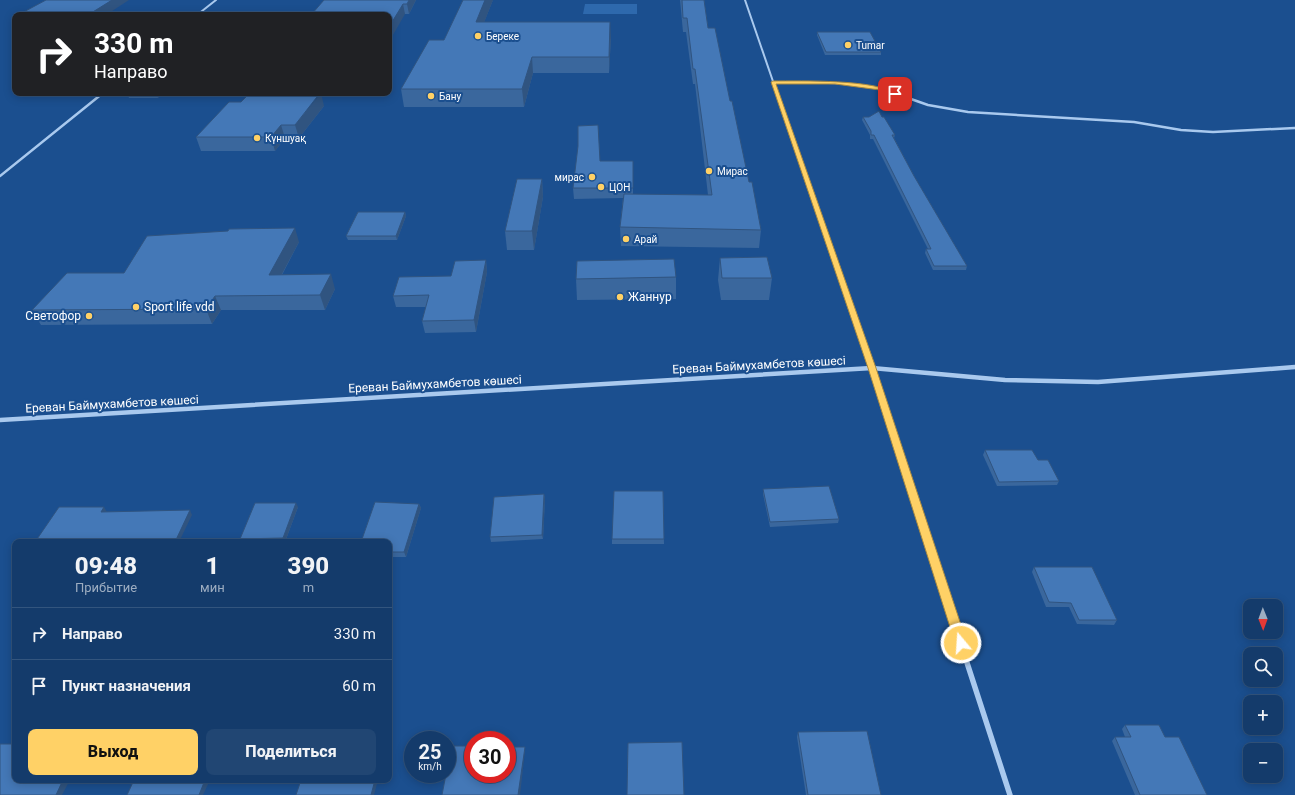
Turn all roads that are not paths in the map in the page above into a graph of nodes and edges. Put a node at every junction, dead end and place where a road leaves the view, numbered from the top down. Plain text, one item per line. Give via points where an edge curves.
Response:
1 (216, 0) edge
2 (745, 0) edge
3 (201, 12) edge
4 (773, 82) junction
5 (98, 96) edge
6 (1295, 128) edge
7 (0, 176) edge
8 (1295, 367) edge
9 (872, 368) junction
10 (0, 420) edge
11 (1010, 795) edge

1 - 3 street
2 - 4 street
4 - 6 street via 835,83 881,89 928,105 968,112 1134,122 1213,132
4 - 9 street
5 - 7 street
8 - 9 street, Ереван Баймухамбетов көшесі via 1098,382 1005,380
9 - 10 street, Ереван Баймухамбетов көшесі
9 - 11 street

